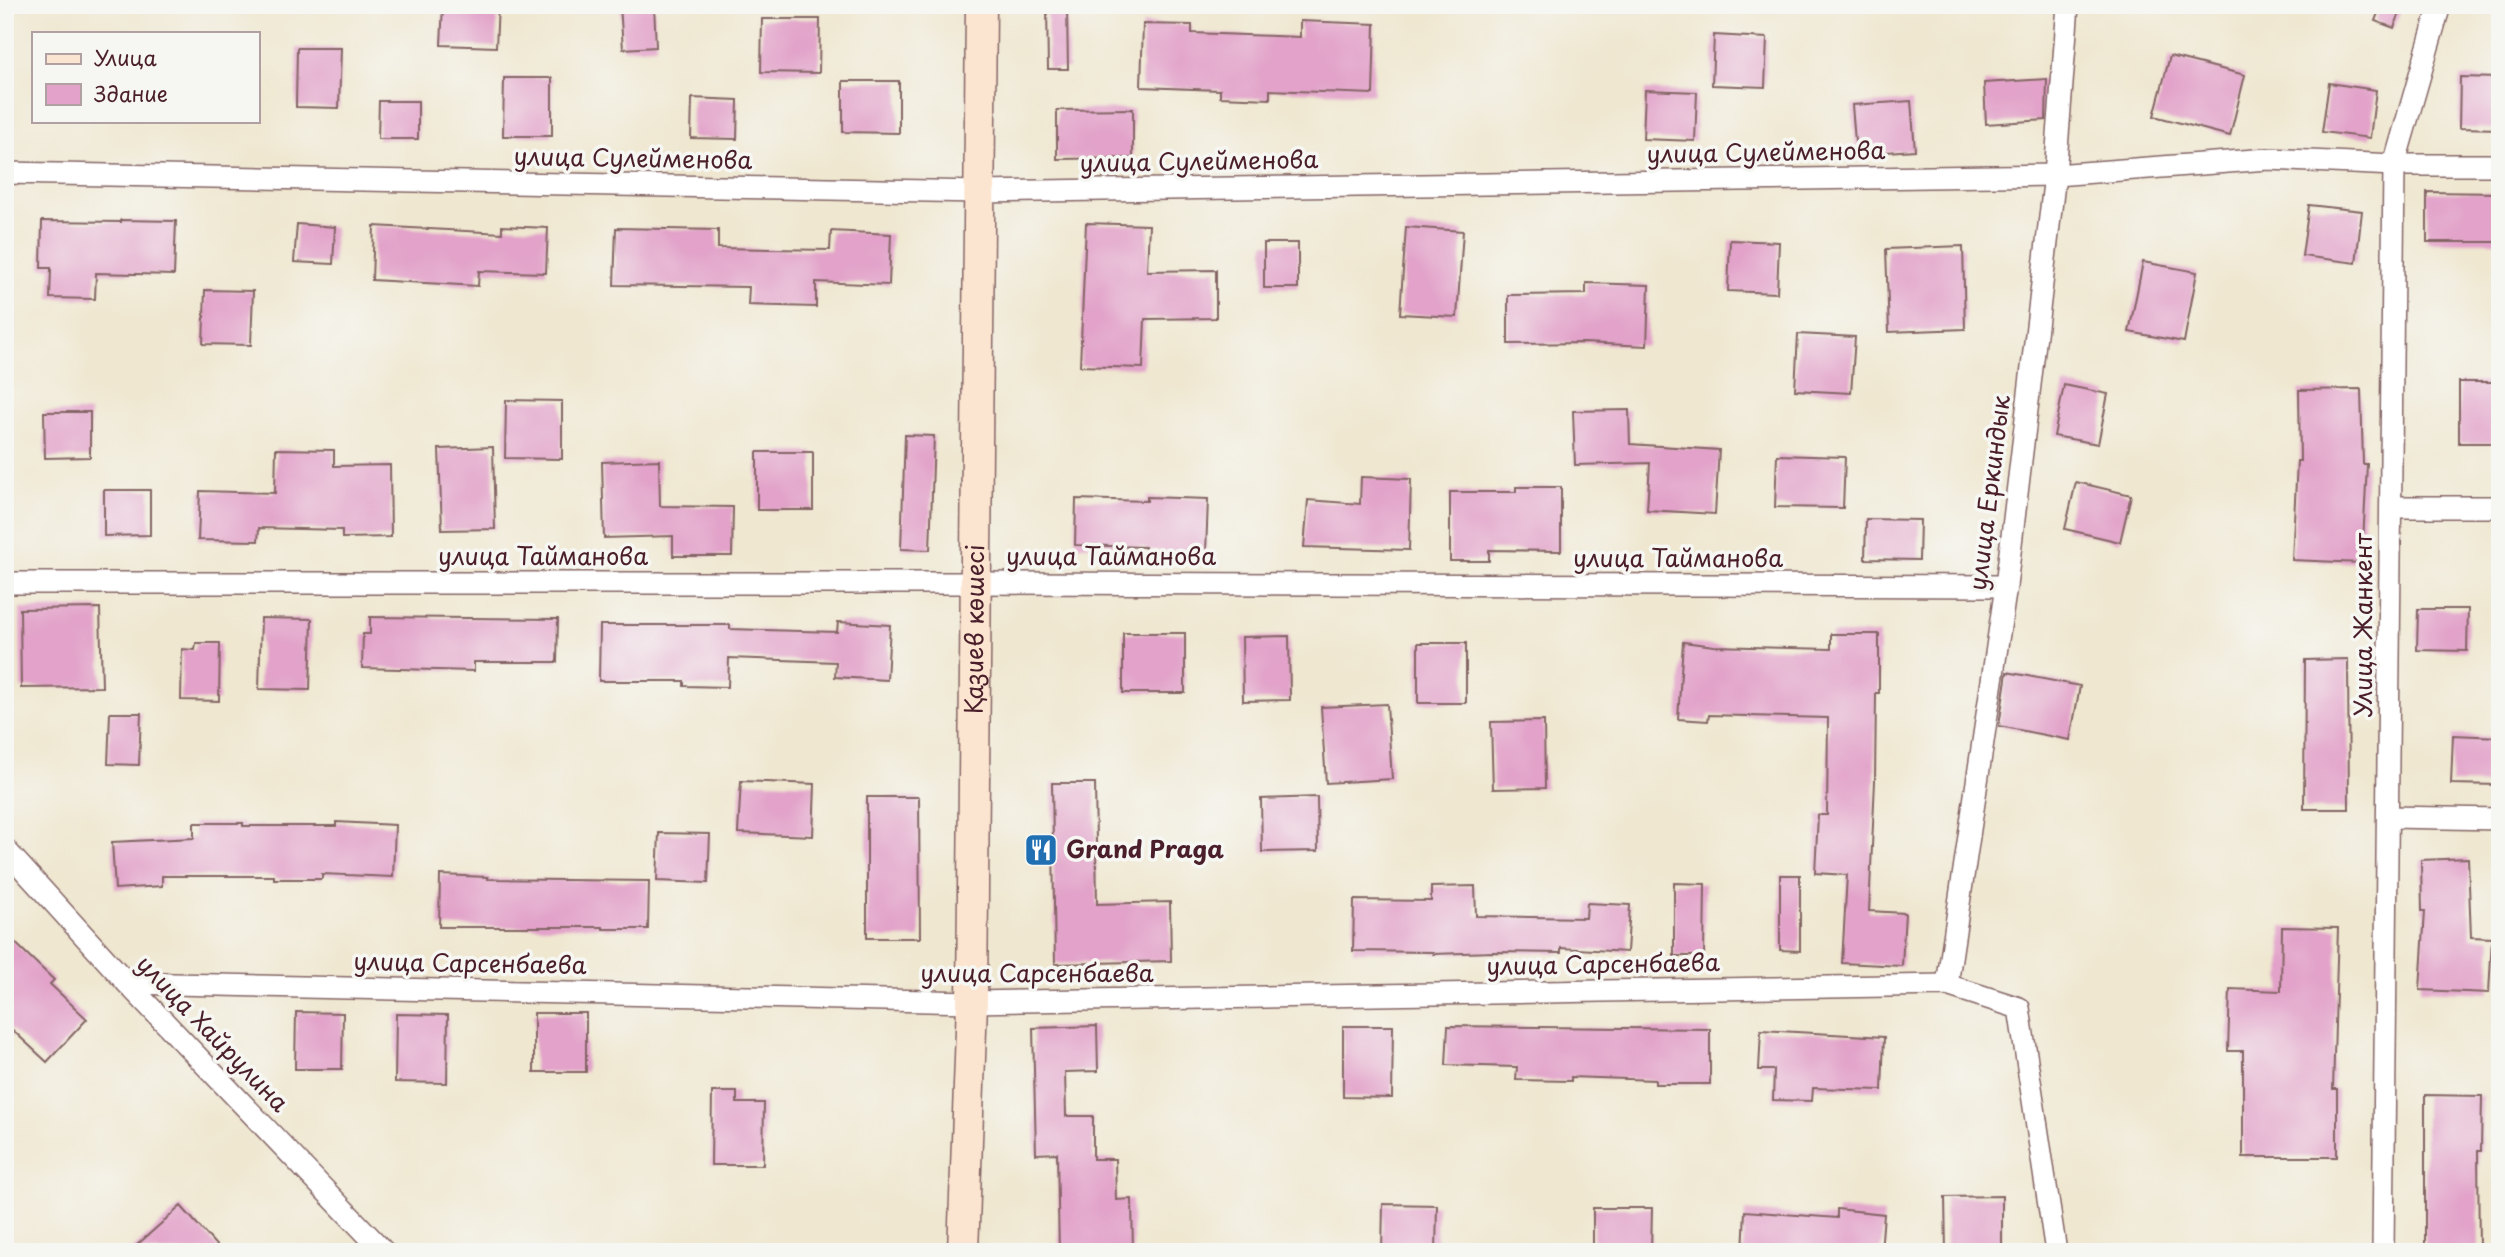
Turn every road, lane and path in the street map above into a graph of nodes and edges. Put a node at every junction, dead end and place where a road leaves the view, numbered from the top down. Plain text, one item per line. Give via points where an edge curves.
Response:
1 (981, 5) edge
2 (2068, 5) edge
3 (2440, 5) edge
4 (2393, 165) junction
5 (2500, 165) edge
6 (5, 173) edge
7 (2055, 174) junction
8 (979, 192) junction
9 (2391, 507) junction
10 (2500, 507) edge
11 (5, 583) edge
12 (976, 583) junction
13 (2006, 586) junction
14 (2389, 817) junction
15 (2500, 819) edge
16 (5, 849) edge
17 (127, 983) junction
18 (1947, 985) junction
19 (972, 1002) junction
20 (384, 1252) edge
21 (963, 1252) edge
22 (2056, 1252) edge
23 (2384, 1252) edge

1 - 8 street, Қазиев көшесі
2 - 7 street, улица Еркиндык
3 - 4 street, Улица Жанкент
4 - 5 street, улица Сулейменова
4 - 7 street, улица Сулейменова via 2268,159
4 - 9 street, Улица Жанкент
6 - 8 street, улица Сулейменова
7 - 8 street, улица Сулейменова
7 - 13 street, улица Еркиндык
8 - 12 street, Қазиев көшесі
9 - 10 street
9 - 14 street, Улица Жанкент
11 - 12 street, улица Тайманова
12 - 13 street, улица Тайманова
12 - 19 street, Қазиев көшесі
13 - 18 street, улица Еркиндык
14 - 15 street
14 - 23 street, Улица Жанкент
16 - 17 street, улица Хайрулина
17 - 19 street, улица Сарсенбаева
17 - 20 street, улица Хайрулина
18 - 19 street, улица Сарсенбаева
18 - 22 street, улица Сарсенбаева via 2019,1008
19 - 21 street, Қазиев көшесі

